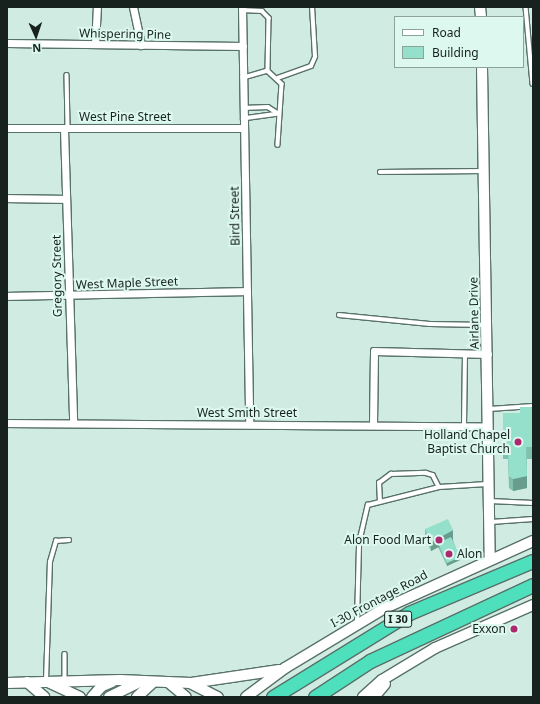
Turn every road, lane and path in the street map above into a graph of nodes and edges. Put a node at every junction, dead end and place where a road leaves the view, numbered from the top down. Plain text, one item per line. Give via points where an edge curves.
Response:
1 (97, 7) edge
2 (133, 7) edge
3 (267, 7) edge
4 (312, 7) edge
5 (526, 7) edge
6 (242, 9) edge
7 (266, 13) junction
8 (7, 43) edge
9 (95, 44) junction
10 (140, 45) junction
11 (243, 46) junction
12 (482, 68) edge
13 (268, 71) junction
14 (67, 75) dead end
15 (243, 78) junction
16 (278, 78) junction
17 (533, 84) edge
18 (243, 108) junction
19 (279, 114) junction
20 (244, 119) junction
21 (7, 128) edge
22 (244, 128) junction
23 (66, 129) junction
24 (278, 145) dead end
25 (484, 171) junction
26 (380, 172) dead end
27 (7, 198) edge
28 (66, 199) junction
29 (247, 291) junction
30 (7, 296) edge
31 (67, 296) junction
32 (339, 315) dead end
33 (488, 325) junction
34 (465, 354) junction
35 (488, 354) junction
36 (533, 406) edge
37 (488, 409) junction
38 (73, 422) junction
39 (7, 423) edge
40 (249, 424) junction
41 (373, 424) junction
42 (464, 425) junction
43 (487, 426) junction
44 (488, 484) junction
45 (439, 487) junction
46 (489, 501) junction
47 (380, 502) junction
48 (533, 502) edge
49 (533, 519) edge
50 (491, 522) junction
51 (69, 540) dead end
52 (533, 541) edge
53 (490, 558) junction
54 (533, 560) edge
55 (533, 584) edge
56 (533, 605) edge
57 (357, 624) junction
58 (65, 654) dead end
59 (285, 668) junction
60 (387, 678) junction
61 (120, 680) junction
62 (65, 681) junction
63 (142, 681) junction
64 (27, 682) junction
65 (47, 682) junction
66 (153, 682) junction
67 (168, 682) junction
68 (7, 683) edge
69 (191, 683) junction
70 (44, 697) edge
71 (80, 697) edge
72 (92, 697) edge
73 (110, 697) edge
74 (137, 697) edge
75 (186, 697) edge
76 (218, 697) edge
77 (246, 697) edge
78 (273, 697) edge
79 (315, 697) edge
80 (363, 697) edge
81 (374, 697) edge

1 - 9 street
2 - 10 street
3 - 7 lane
4 - 16 lane via 315,57 310,66
5 - 17 lane
6 - 7 lane
6 - 11 street, Bird Street
7 - 13 lane
8 - 9 street, Whispering Pine
9 - 10 street, Whispering Pine
10 - 11 street, Whispering Pine
11 - 15 street, Bird Street
12 - 25 main road, Airlane Drive
13 - 15 lane
13 - 16 lane
14 - 23 lane
15 - 18 street, Bird Street
16 - 19 lane via 282,84
18 - 19 lane via 268,107
18 - 20 street, Bird Street
19 - 20 lane
19 - 24 lane
20 - 22 street, Bird Street
21 - 23 street, West Pine Street
22 - 23 street, West Pine Street
22 - 29 street, Bird Street
23 - 28 street, Gregory Street
25 - 26 lane
25 - 33 main road, Airlane Drive
27 - 28 street
28 - 31 street, Gregory Street
29 - 31 street, West Maple Street
29 - 40 street, Bird Street
30 - 31 street, West Maple Street
31 - 38 street, Gregory Street
32 - 33 lane via 430,324
33 - 35 main road, Airlane Drive
34 - 35 street
34 - 41 street via 374,351
34 - 42 lane
35 - 37 main road, Airlane Drive
36 - 37 lane
37 - 43 main road, Airlane Drive
38 - 39 street, West Smith Street
38 - 40 street, West Smith Street
40 - 41 street, West Smith Street
41 - 42 street, West Smith Street
42 - 43 street, West Smith Street
43 - 44 main road, Airlane Drive
44 - 45 lane
44 - 46 main road, Airlane Drive
45 - 47 lane
45 - 47 lane via 433,475 426,473 391,474 378,483
46 - 48 lane
46 - 50 main road, Airlane Drive
47 - 57 lane via 368,505 359,543
49 - 50 lane
50 - 53 main road, Airlane Drive
51 - 65 lane via 56,542 50,562
52 - 53 main road, I-30 Frontage Road
53 - 57 main road, I-30 Frontage Road
54 - 78 highway, I 30 via 408,613
55 - 79 highway, I 30 via 370,661
56 - 60 main road via 435,648
57 - 59 main road, I-30 Frontage Road
58 - 62 lane
59 - 69 main road via 253,676
59 - 77 main road, I-30 Frontage Road
60 - 80 main road
60 - 81 main road
61 - 62 main road
61 - 63 main road
61 - 72 main road via 102,686
62 - 65 main road
63 - 66 main road
63 - 73 main road
64 - 65 main road
64 - 68 main road
64 - 70 main road
65 - 71 main road
66 - 67 main road
66 - 74 main road
67 - 69 main road
67 - 75 main road
69 - 76 main road

